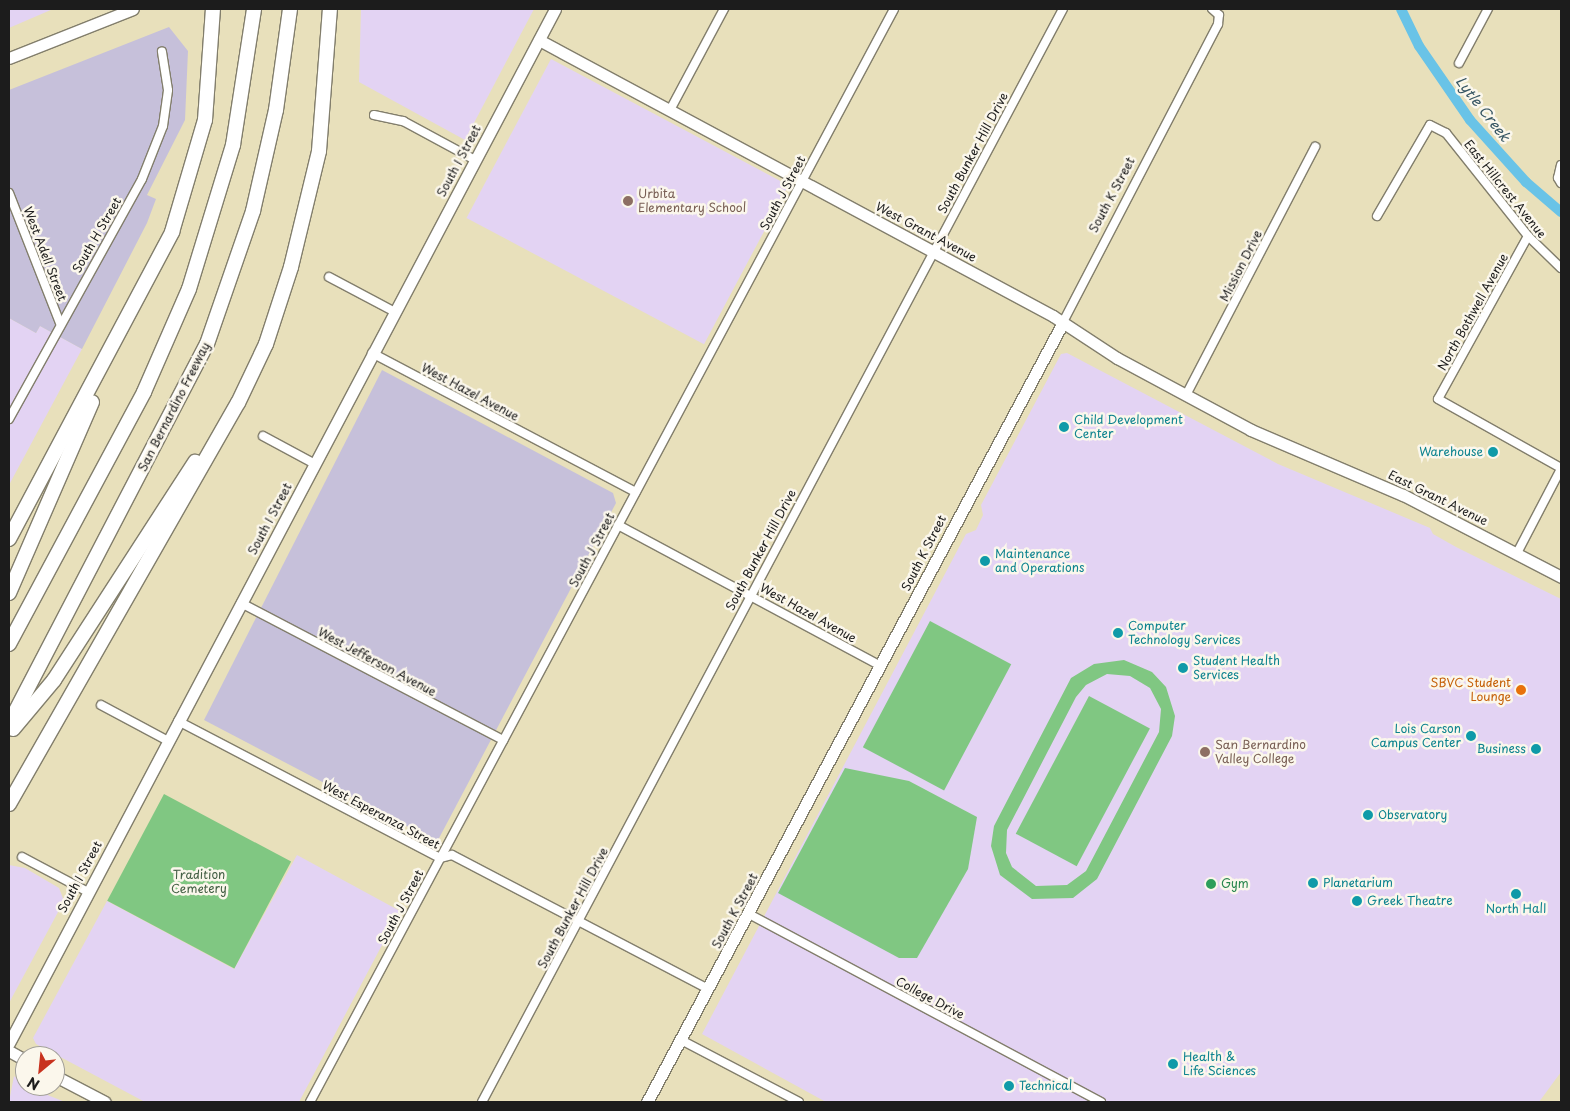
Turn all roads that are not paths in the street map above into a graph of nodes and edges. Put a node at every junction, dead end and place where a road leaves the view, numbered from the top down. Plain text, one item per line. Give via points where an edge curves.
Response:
1 (133, 9) edge
2 (213, 9) edge
3 (254, 9) edge
4 (290, 9) edge
5 (330, 9) edge
6 (555, 9) edge
7 (724, 9) edge
8 (894, 9) edge
9 (1063, 9) edge
10 (1212, 9) edge
11 (1488, 9) edge
12 (538, 40) junction
13 (162, 51) dead end
14 (9, 58) edge
15 (1458, 63) dead end
16 (670, 110) junction
17 (374, 115) dead end
18 (1315, 147) dead end
19 (475, 160) junction
20 (1561, 165) edge
21 (1559, 181) edge
22 (802, 182) junction
23 (9, 193) edge
24 (1376, 216) dead end
25 (1528, 236) junction
26 (933, 251) junction
27 (162, 252) junction
28 (292, 267) junction
29 (1561, 268) edge
30 (329, 277) dead end
31 (395, 312) junction
32 (60, 323) junction
33 (1062, 324) junction
34 (372, 353) junction
35 (1186, 395) junction
36 (9, 419) edge
37 (263, 436) dead end
38 (1298, 452) joint
39 (315, 464) junction
40 (1561, 468) edge
41 (636, 492) junction
42 (618, 524) junction
43 (9, 539) edge
44 (1517, 553) junction
45 (1561, 577) edge
46 (9, 593) edge
47 (750, 594) junction
48 (241, 603) junction
49 (9, 644) edge
50 (881, 666) junction
51 (102, 705) dead end
52 (178, 721) junction
53 (9, 724) edge
54 (9, 733) edge
55 (503, 740) junction
56 (168, 741) junction
57 (9, 804) edge
58 (22, 857) dead end
59 (440, 858) junction
60 (88, 892) junction
61 (749, 914) junction
62 (578, 921) junction
63 (708, 989) junction
64 (680, 1040) junction
65 (9, 1043) edge
66 (65, 1081) edge
67 (104, 1102) edge
68 (310, 1102) edge
69 (482, 1102) edge
70 (647, 1102) edge
71 (799, 1102) edge
72 (1101, 1102) edge

1 - 14 street
2 - 27 highway via 215,33 203,128 183,204
3 - 49 highway via 233,145 186,296 144,392
4 - 53 highway, San Bernardino Freeway via 276,110 253,211 207,344
5 - 28 highway via 319,151
6 - 12 street, South I Street
7 - 16 street
8 - 22 street, South J Street
9 - 26 street, South Bunker Hill Drive
10 - 33 street, South K Street via 1219,15
11 - 15 street
12 - 16 street, West Grant Avenue
12 - 19 street, South I Street
13 - 32 street, South H Street via 168,90 164,126 142,179
16 - 22 street, West Grant Avenue
17 - 19 street via 403,121
18 - 35 street, Mission Drive
19 - 31 street, South I Street
20 - 21 street
22 - 26 street, West Grant Avenue
22 - 41 street, South J Street
23 - 32 street, West Adell Street
24 - 25 street, East Hillcrest Avenue via 1430,125 1446,133
25 - 29 street, East Hillcrest Avenue
25 - 40 street, North Bothwell Avenue via 1438,400
26 - 33 street, West Grant Avenue
26 - 47 street, South Bunker Hill Drive
27 - 43 highway
27 - 46 highway via 156,277 98,389
28 - 54 highway via 249,363 201,452 54,680
28 - 57 highway via 266,344 238,403
30 - 31 street
31 - 34 street, South I Street
32 - 36 street, South H Street
33 - 35 street, West Grant Avenue
33 - 50 street, South K Street
34 - 39 street, South I Street
34 - 41 street, West Hazel Avenue
35 - 38 street, West Grant Avenue
37 - 39 street
38 - 44 street, East Grant Avenue via 1403,495
39 - 48 street, South I Street
40 - 44 street
41 - 42 street, South J Street
42 - 47 street, West Hazel Avenue
42 - 55 street, South J Street
44 - 45 street, East Grant Avenue
47 - 50 street, West Hazel Avenue
47 - 62 street, South Bunker Hill Drive
48 - 52 street, South I Street
48 - 55 street, West Jefferson Avenue
50 - 61 street, South K Street
51 - 56 street
52 - 56 street, South I Street
52 - 59 street, West Esperanza Street
55 - 59 street, South J Street
56 - 60 street, South I Street
58 - 60 street
59 - 62 street, West Esperanza Street via 452,855
59 - 68 street, South J Street
60 - 65 street, South I Street
61 - 63 street, South K Street
61 - 72 street, College Drive
62 - 63 street, West Esperanza Street
62 - 69 street, South Bunker Hill Drive
63 - 64 street, South K Street
64 - 70 street, South K Street
64 - 71 street
66 - 67 street

